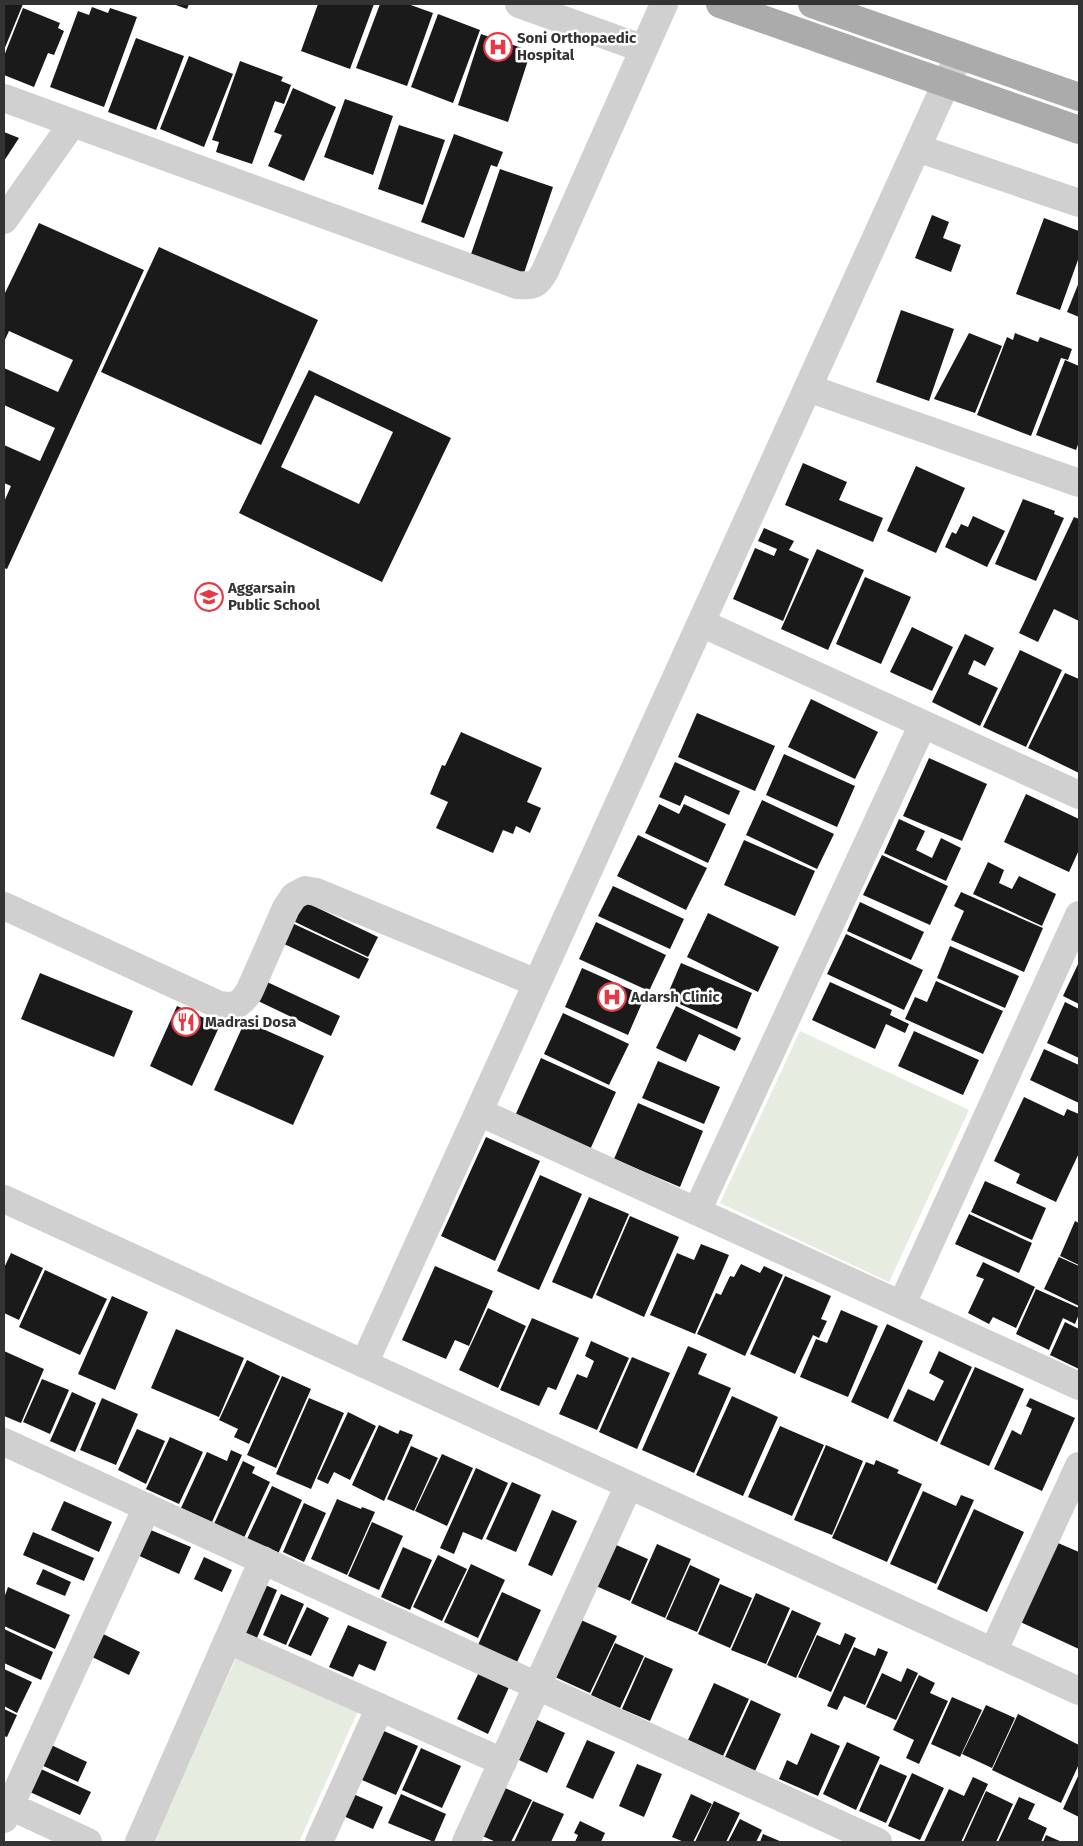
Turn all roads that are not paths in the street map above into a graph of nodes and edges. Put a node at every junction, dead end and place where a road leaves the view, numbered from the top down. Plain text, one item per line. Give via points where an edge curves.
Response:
1 (519, 4) edge
2 (664, 4) edge
3 (720, 4) edge
4 (812, 4) edge
5 (644, 49) junction
6 (959, 55) junction
7 (946, 83) junction
8 (1079, 97) edge
9 (4, 98) edge
10 (72, 124) junction
11 (1079, 130) edge
12 (917, 148) junction
13 (1079, 203) edge
14 (4, 220) edge
15 (808, 388) junction
16 (1079, 483) edge
17 (701, 622) junction
18 (923, 724) junction
19 (1079, 795) edge
20 (4, 906) edge
21 (1079, 915) edge
22 (538, 983) junction
23 (479, 1112) junction
24 (4, 1199) edge
25 (697, 1212) junction
26 (902, 1304) junction
27 (364, 1364) junction
28 (1079, 1386) edge
29 (4, 1442) edge
30 (1079, 1466) edge
31 (629, 1485) junction
32 (147, 1507) junction
33 (263, 1560) junction
34 (228, 1640) junction
35 (993, 1652) junction
36 (538, 1686) junction
37 (1079, 1691) edge
38 (380, 1707) junction
39 (503, 1762) junction
40 (7, 1813) edge
41 (88, 1842) edge
42 (139, 1842) edge
43 (319, 1842) edge
44 (466, 1842) edge
45 (878, 1842) edge

1 - 5 street
2 - 5 street
3 - 7 main road
4 - 6 main road
5 - 10 street via 545,271 539,282 530,286 517,285
6 - 7 street
6 - 8 main road
7 - 11 main road
7 - 12 street
9 - 10 street
10 - 14 street
12 - 13 street
12 - 15 street
15 - 16 street
15 - 17 street
17 - 18 street
17 - 22 street
18 - 19 street
18 - 25 street
20 - 22 street via 219,1005 232,1006 242,1002 286,908 294,896 305,890
21 - 26 street
22 - 23 street
23 - 25 street
23 - 27 street
24 - 27 street
25 - 26 street
26 - 28 street
27 - 31 street
29 - 32 street
30 - 35 street
31 - 35 street
31 - 36 street
32 - 33 street
32 - 40 street
33 - 34 street
33 - 36 street
34 - 38 street
34 - 42 street
35 - 37 street
36 - 39 street
36 - 45 street
38 - 39 street
38 - 43 street
39 - 44 street
40 - 41 street

